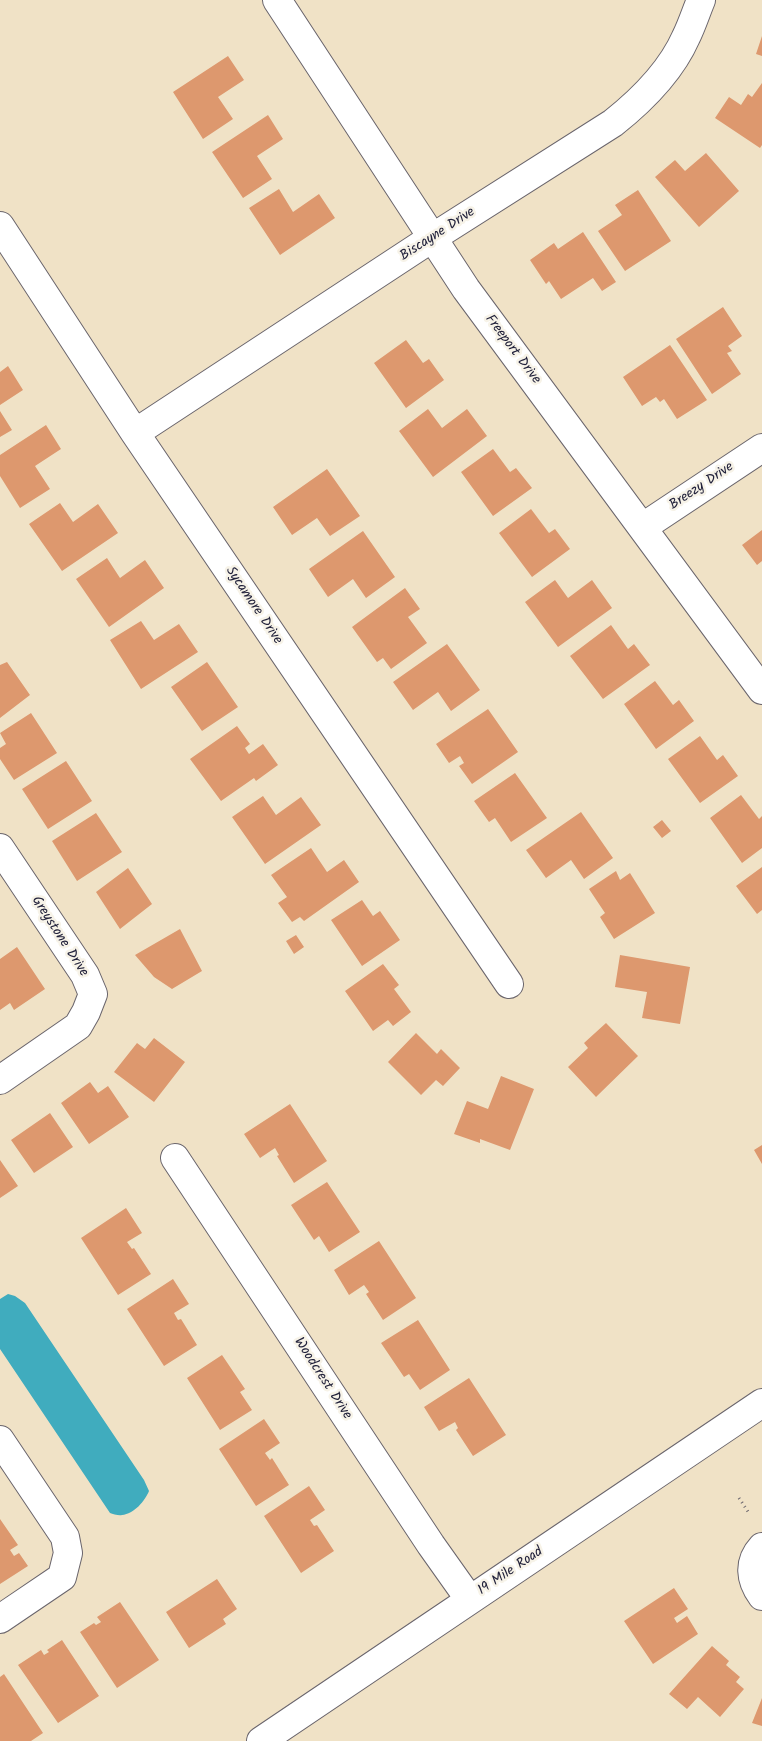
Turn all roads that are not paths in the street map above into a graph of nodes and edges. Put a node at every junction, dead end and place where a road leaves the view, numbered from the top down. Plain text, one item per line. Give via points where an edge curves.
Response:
1 (277, 0) edge
2 (701, 0) edge
3 (0, 226) edge
4 (432, 238) junction
5 (135, 433) junction
6 (762, 448) edge
7 (644, 527) junction
8 (762, 690) edge
9 (0, 848) edge
10 (509, 984) dead end
11 (0, 1080) edge
12 (175, 1158) dead end
13 (762, 1403) edge
14 (0, 1440) edge
15 (762, 1547) edge
16 (762, 1596) edge
17 (470, 1600) junction
18 (0, 1619) edge
19 (261, 1741) edge

1 - 4 street, Freeport Drive
2 - 4 street, Biscayne Drive via 686,38 671,62 634,106
3 - 5 street, Sycamore Drive
4 - 5 street, Biscayne Drive
4 - 7 street, Freeport Drive via 466,289
5 - 10 street, Sycamore Drive
6 - 7 street, Breezy Drive
7 - 8 street, Freeport Drive
9 - 11 street, Greystone Drive via 85,975 93,994 78,1026
12 - 17 street, Woodcrest Drive
13 - 17 street, 19 Mile Road
14 - 18 street via 65,1537 68,1553 62,1577
15 - 16 street via 752,1564 755,1586
17 - 19 street, 19 Mile Road

